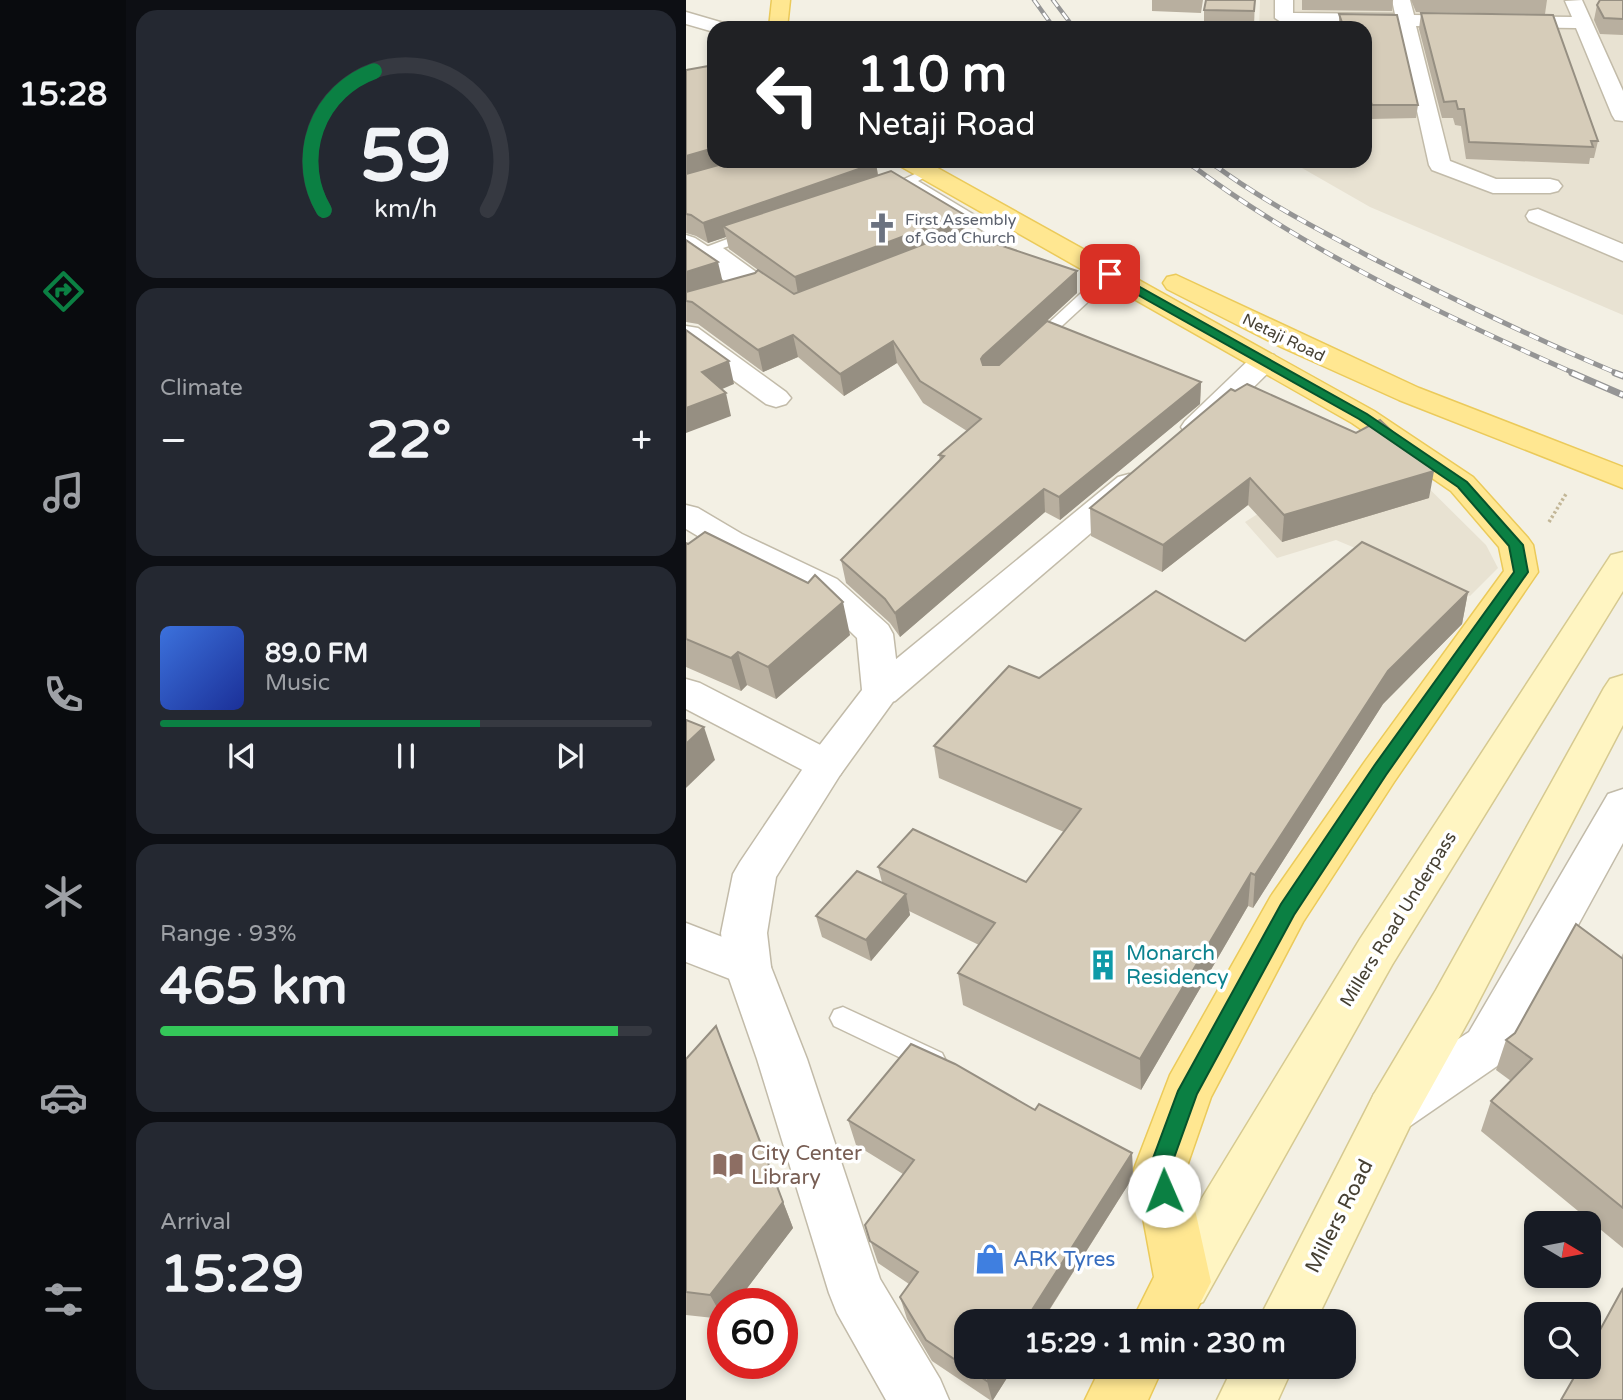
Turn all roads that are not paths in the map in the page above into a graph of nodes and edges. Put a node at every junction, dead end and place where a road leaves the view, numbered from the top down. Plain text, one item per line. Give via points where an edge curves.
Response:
1 (781, 0) edge
2 (1284, 0) edge
3 (1573, 0) edge
4 (1403, 10) edge
5 (686, 18) edge
6 (779, 21) edge
7 (1583, 23) junction
8 (707, 24) edge
9 (1623, 115) edge
10 (910, 174) edge
11 (1550, 186) dead end
12 (1538, 216) dead end
13 (1012, 217) junction
14 (765, 229) edge
15 (686, 243) edge
16 (1623, 253) edge
17 (933, 257) edge
18 (1110, 274) junction
19 (776, 293) edge
20 (686, 306) edge
21 (686, 332) edge
22 (1021, 357) edge
23 (1264, 361) junction
24 (776, 398) dead end
25 (1618, 476) edge
26 (686, 515) edge
27 (1623, 563) edge
28 (1623, 688) edge
29 (686, 692) edge
30 (881, 692) junction
31 (826, 765) junction
32 (1623, 805) edge
33 (686, 942) edge
34 (748, 967) junction
35 (844, 1018) dead end
36 (953, 1070) edge
37 (1392, 1110) junction
38 (1172, 1302) edge
39 (1292, 1309) edge
40 (1127, 1379) edge
41 (1258, 1379) edge
42 (919, 1400) edge
43 (1115, 1400) edge
44 (1247, 1400) edge

1 - 6 main road
2 - 4 street via 1284,18
3 - 7 street
4 - 7 street
4 - 11 street via 1440,165 1493,186
5 - 8 street
7 - 9 street
10 - 13 main road, Netaji Road
12 - 16 street
13 - 17 lane
13 - 18 main road, Netaji Road
13 - 25 main road, Netaji Road via 1173,282 1409,394
14 - 19 lane via 713,247
15 - 20 street via 750,286
18 - 22 lane
18 - 23 main road, Netaji Road
21 - 24 street
23 - 30 street via 1210,415
23 - 38 main road, Netaji Road via 1363,416 1462,484 1516,545 1521,572 1287,909 1147,1163
26 - 30 street via 825,587 875,634
27 - 38 main road, Millers Road Underpass via 1376,952
28 - 37 main road
29 - 31 street
30 - 31 street
31 - 34 street via 755,874 744,933
32 - 37 street via 1564,937 1486,1047
33 - 34 street
34 - 42 street via 857,1293
35 - 36 lane
37 - 39 main road, Millers Road
40 - 43 main road
41 - 44 main road

